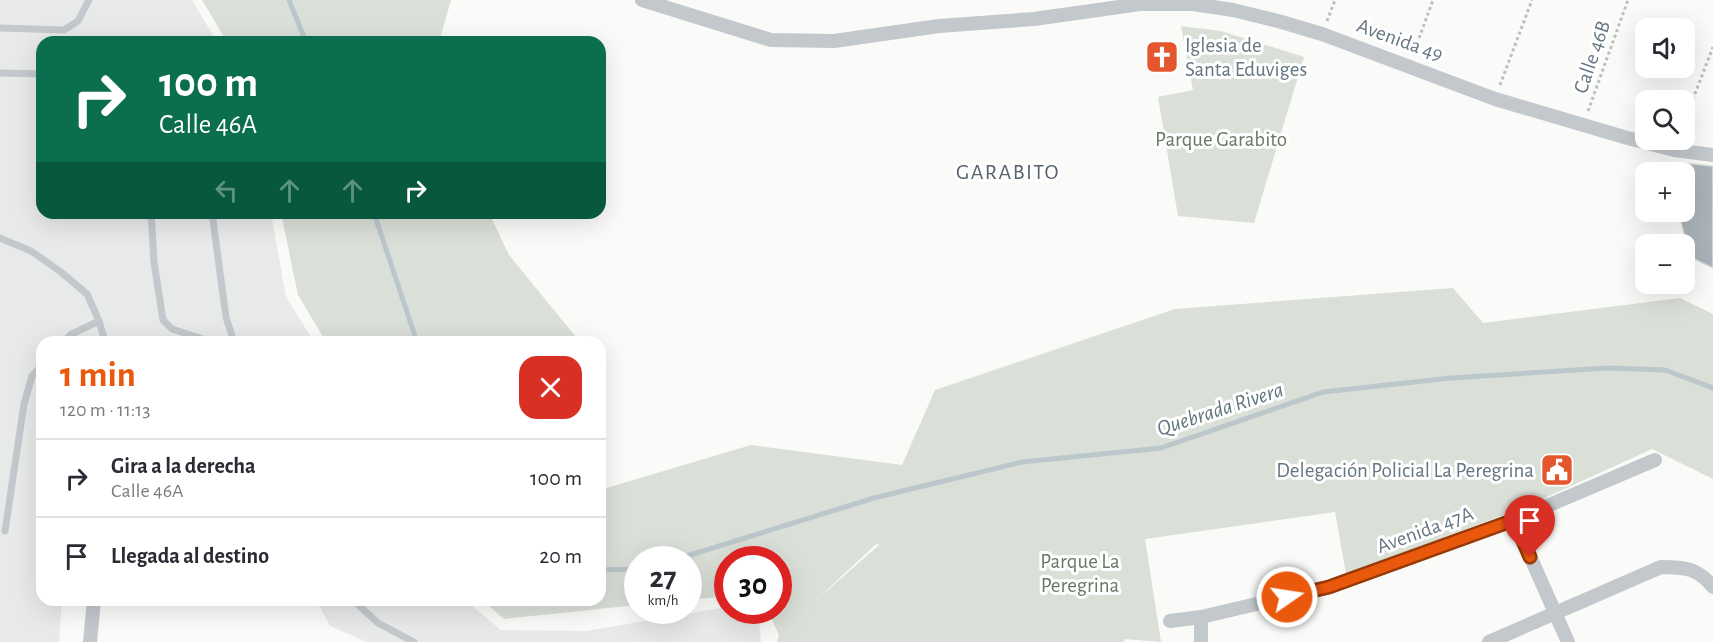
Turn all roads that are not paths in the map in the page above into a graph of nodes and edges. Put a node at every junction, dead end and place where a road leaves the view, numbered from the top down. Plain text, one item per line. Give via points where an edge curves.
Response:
1 (89, 0) edge
2 (642, 0) edge
3 (0, 28) edge
4 (0, 73) edge
5 (36, 74) edge
6 (1713, 155) edge
7 (151, 219) edge
8 (213, 219) edge
9 (0, 238) edge
10 (99, 321) junction
11 (69, 336) edge
12 (103, 336) edge
13 (194, 336) edge
14 (232, 336) edge
15 (36, 372) edge
16 (1655, 460) dead end
17 (1514, 520) junction
18 (5, 531) dead end
19 (1713, 587) edge
20 (93, 606) edge
21 (360, 606) edge
22 (1554, 613) junction
23 (1201, 618) junction
24 (1170, 621) dead end
25 (90, 642) edge
26 (414, 642) edge
27 (1201, 642) edge
28 (1489, 642) edge
29 (1568, 642) edge

1 - 3 lane via 78,21 64,30
2 - 6 street, Avenida 49 via 771,40 834,41 1140,4 1193,4 1233,10 1322,34 1495,99 1624,137
4 - 5 lane
7 - 13 lane via 163,320 172,329
8 - 14 lane
9 - 10 lane via 31,251 61,272 87,294
10 - 11 lane
10 - 12 lane
15 - 18 lane via 24,404
16 - 17 street, Avenida 47A
17 - 22 street
17 - 23 street, Avenida 47A via 1329,587
19 - 22 street via 1704,576 1684,567 1661,567
20 - 25 street
21 - 26 lane via 378,623
22 - 28 street
22 - 29 street
23 - 24 street, Avenida 47A
23 - 27 street

